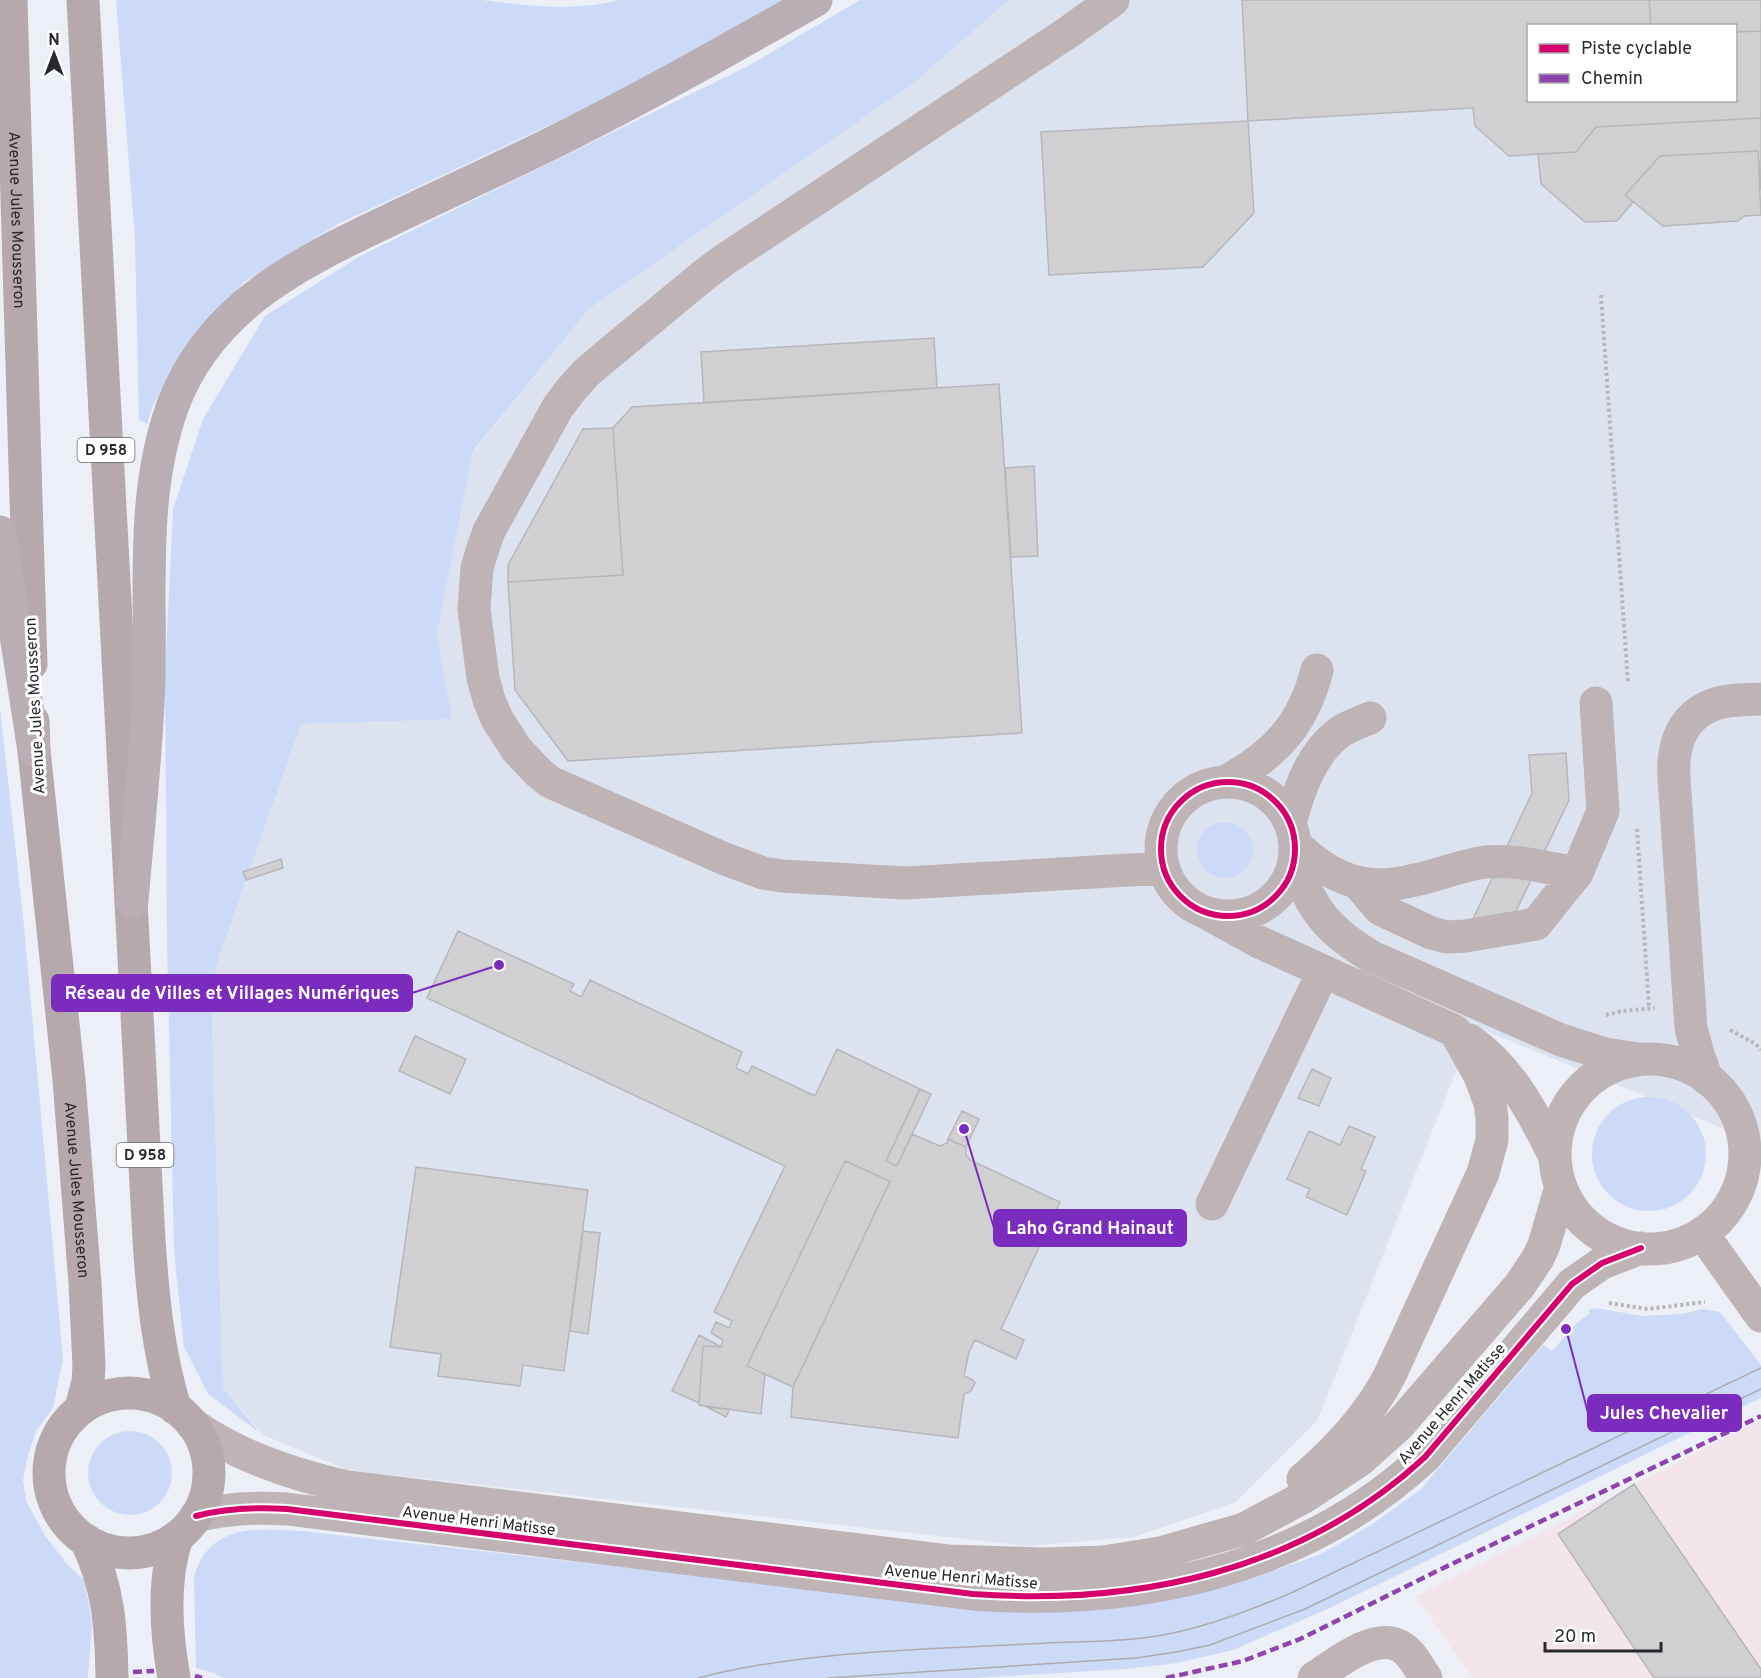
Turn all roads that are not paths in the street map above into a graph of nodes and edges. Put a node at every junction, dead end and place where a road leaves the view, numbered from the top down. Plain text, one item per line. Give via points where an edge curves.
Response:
1 (11, 0) edge
2 (83, 0) edge
3 (816, 0) edge
4 (1113, 0) edge
5 (0, 531) edge
6 (1317, 670) dead end
7 (1761, 699) edge
8 (1596, 703) dead end
9 (1370, 718) dead end
10 (34, 751) junction
11 (1225, 782) junction
12 (1293, 843) junction
13 (1164, 868) junction
14 (1577, 873) junction
15 (1357, 882) junction
16 (132, 901) junction
17 (1205, 912) junction
18 (1323, 972) junction
19 (1455, 1031) junction
20 (1640, 1060) junction
21 (1707, 1079) junction
22 (1753, 1146) edge
23 (1558, 1172) junction
24 (1212, 1204) dead end
25 (1702, 1233) junction
26 (1641, 1248) junction
27 (1761, 1316) edge
28 (81, 1408) junction
29 (184, 1416) junction
30 (186, 1527) junction
31 (1244, 1529) junction
32 (86, 1540) junction
33 (112, 1678) edge
34 (174, 1678) edge
35 (1314, 1678) edge
36 (1426, 1678) edge

1 - 10 main road, Avenue Jules Mousseron
2 - 16 main road, D 958
3 - 16 highway via 576,130 326,250 274,281 228,319 199,355 165,430 152,496 147,716
4 - 13 street via 704,274 586,373 558,407 489,531 477,568 474,609 489,700 526,762 550,782 744,867 782,876 905,883
5 - 10 highway
6 - 11 street via 1309,697 1281,741 1261,760
7 - 21 street via 1706,708 1686,724 1674,747 1690,1019 1693,1042
8 - 14 street via 1603,811
9 - 12 street via 1340,732 1311,766 1300,790
10 - 28 main road, Avenue Jules Mousseron via 76,1159 89,1358
11 - 12 street via 1260,789 1275,800
11 - 13 street via 1198,789 1176,806 1161,840
12 - 15 street via 1323,868
12 - 17 street via 1287,881 1276,896 1252,912
12 - 20 street via 1309,899 1344,939 1372,957 1561,1040
13 - 17 street via 1176,891
14 - 15 street via 1506,861 1394,884
14 - 15 street via 1536,924 1456,936 1431,933 1380,909
16 - 29 main road, D 958 via 155,1314 162,1365
17 - 18 street
18 - 19 street
18 - 24 street
19 - 23 street via 1486,1053 1507,1076 1540,1126
19 - 31 street via 1490,1103 1492,1140 1483,1173 1380,1396 1324,1460
20 - 21 street, Avenue Henri Matisse via 1680,1064
20 - 23 street, Avenue Henri Matisse via 1599,1074 1574,1096 1559,1125
21 - 22 street, Avenue Henri Matisse via 1730,1103
22 - 25 street, Avenue Henri Matisse via 1737,1190 1719,1219
23 - 26 street, Avenue Henri Matisse via 1576,1215 1592,1230 1620,1244
23 - 31 street, Avenue Henri Matisse via 1549,1233 1533,1265 1415,1408 1378,1445 1334,1479
25 - 26 street, Avenue Henri Matisse via 1673,1246
25 - 27 street
26 - 30 street, Avenue Henri Matisse via 1602,1263 1572,1284 1425,1457 1376,1498 1333,1526 1285,1549 1162,1585 1070,1596 1006,1596 287,1509 226,1509
28 - 29 main road via 123,1393 145,1394
28 - 32 main road via 58,1435 50,1457 49,1476 60,1515
29 - 30 main road via 203,1443 208,1464 205,1497
29 - 31 street, Avenue Henri Matisse via 237,1451 299,1475 348,1487 948,1561 1103,1562 1160,1553
30 - 32 main road via 158,1547 126,1553
30 - 34 main road via 170,1561 168,1586
32 - 33 main road via 106,1597
35 - 36 street via 1363,1648 1388,1643 1403,1648

